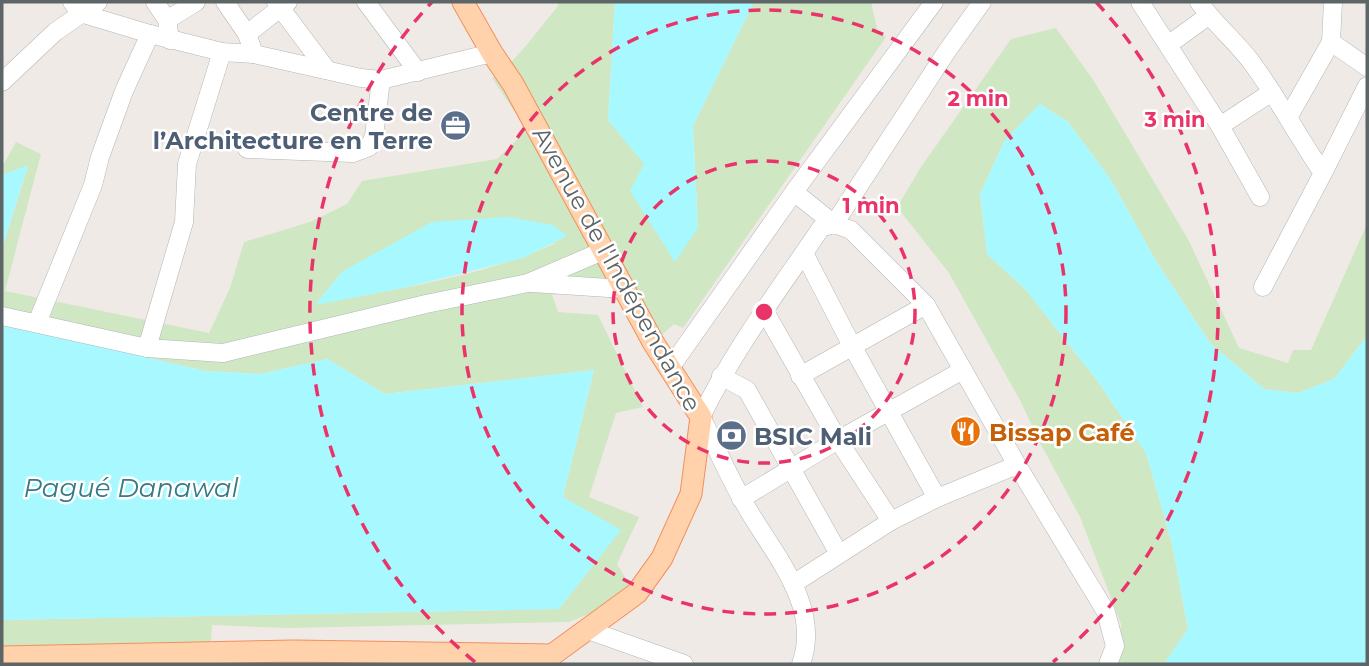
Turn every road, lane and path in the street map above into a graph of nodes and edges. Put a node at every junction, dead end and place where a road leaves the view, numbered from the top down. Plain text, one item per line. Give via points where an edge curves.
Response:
1 (98, 2) edge
2 (155, 2) edge
3 (196, 2) edge
4 (225, 2) edge
5 (366, 2) edge
6 (463, 2) edge
7 (934, 2) edge
8 (982, 2) edge
9 (1140, 2) edge
10 (1333, 2) edge
11 (282, 4) edge
12 (76, 7) edge
13 (1203, 9) edge
14 (167, 20) junction
15 (150, 34) junction
16 (247, 34) junction
17 (170, 40) junction
18 (1331, 42) junction
19 (1168, 44) junction
20 (222, 52) junction
21 (492, 52) junction
22 (254, 54) junction
23 (1367, 67) edge
24 (327, 70) junction
25 (418, 72) junction
26 (381, 80) junction
27 (2, 82) edge
28 (1367, 86) edge
29 (1272, 92) junction
30 (1289, 116) junction
31 (1220, 126) junction
32 (247, 149) dead end
33 (1323, 173) junction
34 (794, 192) junction
35 (1260, 197) dead end
36 (834, 224) junction
37 (605, 250) junction
38 (804, 253) junction
39 (528, 283) junction
40 (1263, 287) dead end
41 (624, 289) junction
42 (926, 305) junction
43 (764, 310) junction
44 (2, 316) edge
45 (37, 323) junction
46 (852, 346) junction
47 (147, 348) junction
48 (670, 368) junction
49 (963, 370) junction
50 (721, 376) junction
51 (800, 376) junction
52 (889, 412) junction
53 (701, 417) junction
54 (838, 440) junction
55 (1017, 465) junction
56 (790, 469) junction
57 (937, 498) junction
58 (741, 499) junction
59 (891, 521) junction
60 (839, 554) junction
61 (793, 584) junction
62 (588, 631) junction
63 (294, 650) junction
64 (2, 657) edge
65 (549, 659) edge
66 (322, 664) edge
67 (684, 664) edge
68 (801, 664) edge
69 (1108, 664) edge

1 - 12 street
2 - 14 street
3 - 14 street
4 - 16 street
5 - 25 street
6 - 21 main road, Avenue de l'Indépendance
7 - 34 street
8 - 36 street
9 - 19 street
10 - 18 street
11 - 16 street
11 - 24 street
12 - 15 street
12 - 27 street
13 - 19 street
13 - 29 street via 1251,61
14 - 17 street
15 - 17 street
15 - 45 street via 124,90 93,185
16 - 22 street
17 - 20 street
18 - 23 street
18 - 30 street
19 - 31 street
20 - 22 street
20 - 47 street via 187,164 184,222
21 - 25 street
21 - 37 main road, Avenue de l'Indépendance
22 - 24 street
24 - 26 street
25 - 26 street
26 - 32 street via 369,148 353,153
28 - 33 street
29 - 30 street
29 - 31 street
30 - 33 street
31 - 35 street
33 - 40 street
34 - 36 street
34 - 48 street
36 - 38 street via 821,228
36 - 42 street via 851,230
37 - 39 street
37 - 41 main road, Avenue de l'Indépendance
38 - 43 street
38 - 46 street
39 - 41 street
39 - 47 street via 223,353
41 - 48 main road, Avenue de l'Indépendance
42 - 46 street
42 - 49 street
43 - 50 street
43 - 51 street
44 - 45 street
45 - 47 street
46 - 51 street
46 - 52 street
48 - 53 main road, Avenue de l'Indépendance
49 - 52 street
49 - 55 street
50 - 53 street
50 - 56 street via 747,390
51 - 54 street
52 - 54 street
52 - 57 street
53 - 58 street
53 - 62 main road, Avenue de l'Indépendance via 691,494 662,558 637,593
54 - 56 street
54 - 59 street
55 - 57 street
55 - 69 street via 1106,612 1115,646
56 - 58 street
56 - 60 street
57 - 59 street
58 - 61 street
59 - 60 street
60 - 61 street
61 - 68 street via 807,631
62 - 65 main road, Avenue de l'Indépendance
62 - 67 street
63 - 64 main road
63 - 65 main road
63 - 66 street

